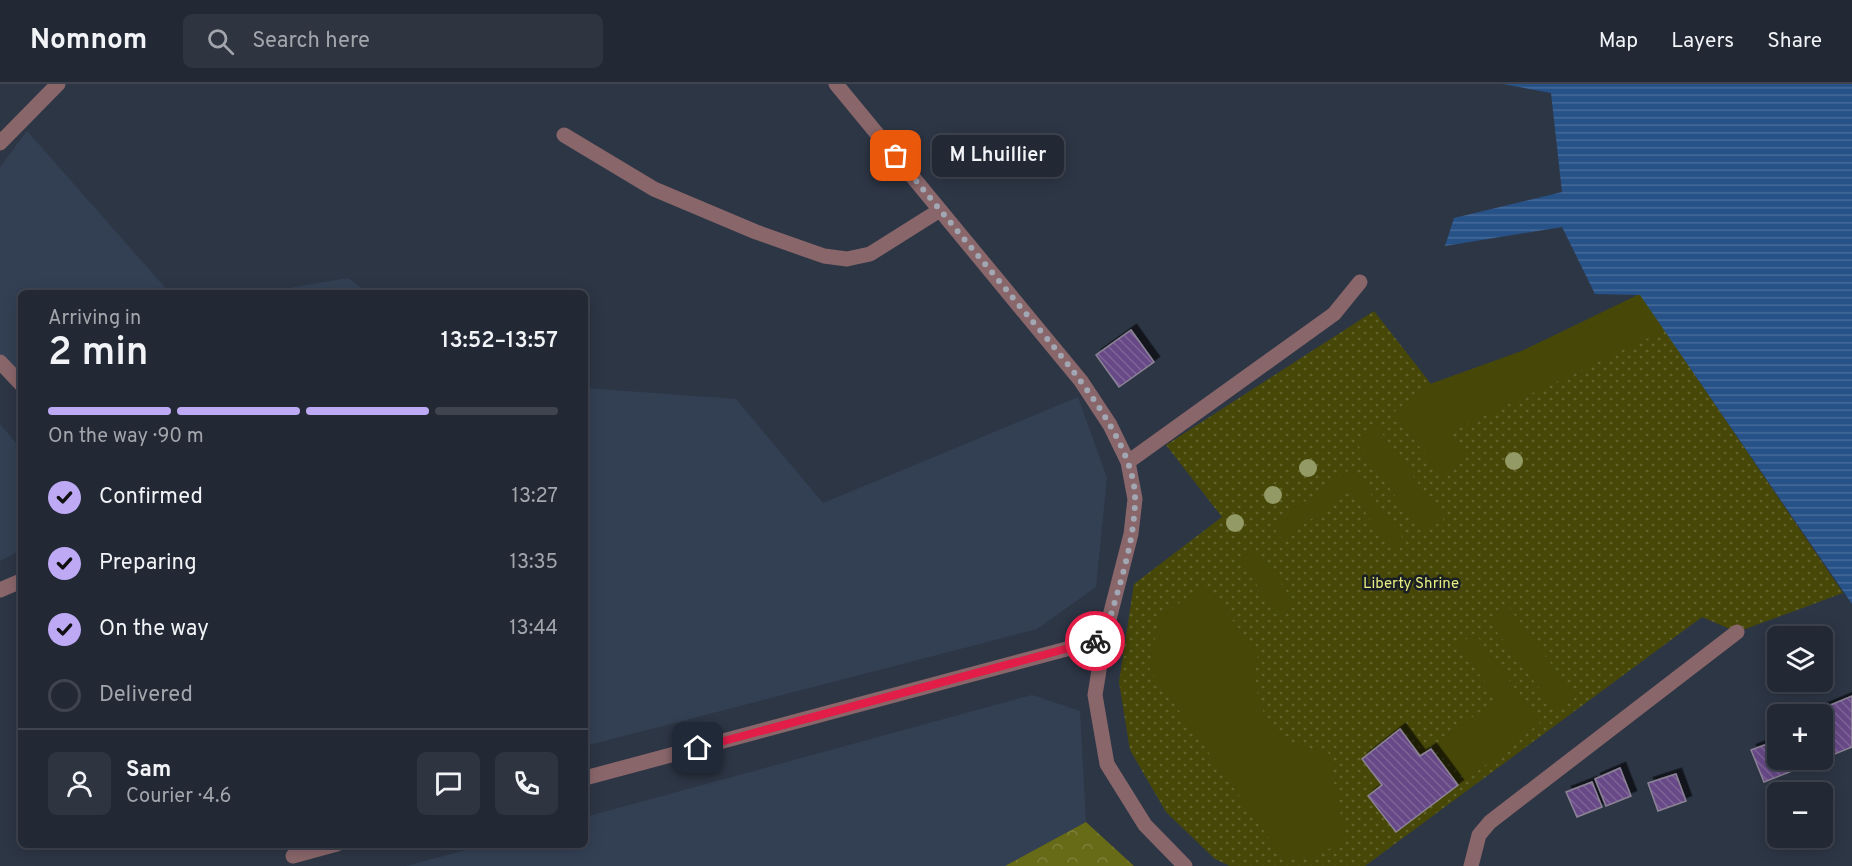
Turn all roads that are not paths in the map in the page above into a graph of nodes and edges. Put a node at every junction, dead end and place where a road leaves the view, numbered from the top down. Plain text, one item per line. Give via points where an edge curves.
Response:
1 (58, 84) edge
2 (836, 84) edge
3 (564, 135) dead end
4 (0, 143) edge
5 (940, 210) junction
6 (1360, 282) dead end
7 (0, 362) edge
8 (18, 381) edge
9 (1128, 462) junction
10 (18, 581) edge
11 (0, 590) edge
12 (1737, 633) dead end
13 (1104, 639) junction
14 (588, 777) edge
15 (322, 848) edge
16 (293, 856) edge
17 (1185, 866) edge
18 (1471, 866) edge

1 - 4 street
2 - 5 street
3 - 5 street via 654,189 824,256 847,260 870,254
5 - 9 street via 1081,381 1110,425
6 - 9 street via 1334,314
7 - 8 street
9 - 13 street via 1136,499
10 - 11 street
12 - 18 street via 1490,822 1479,835
13 - 14 street
13 - 17 street via 1095,695 1107,764 1145,825
15 - 16 street

